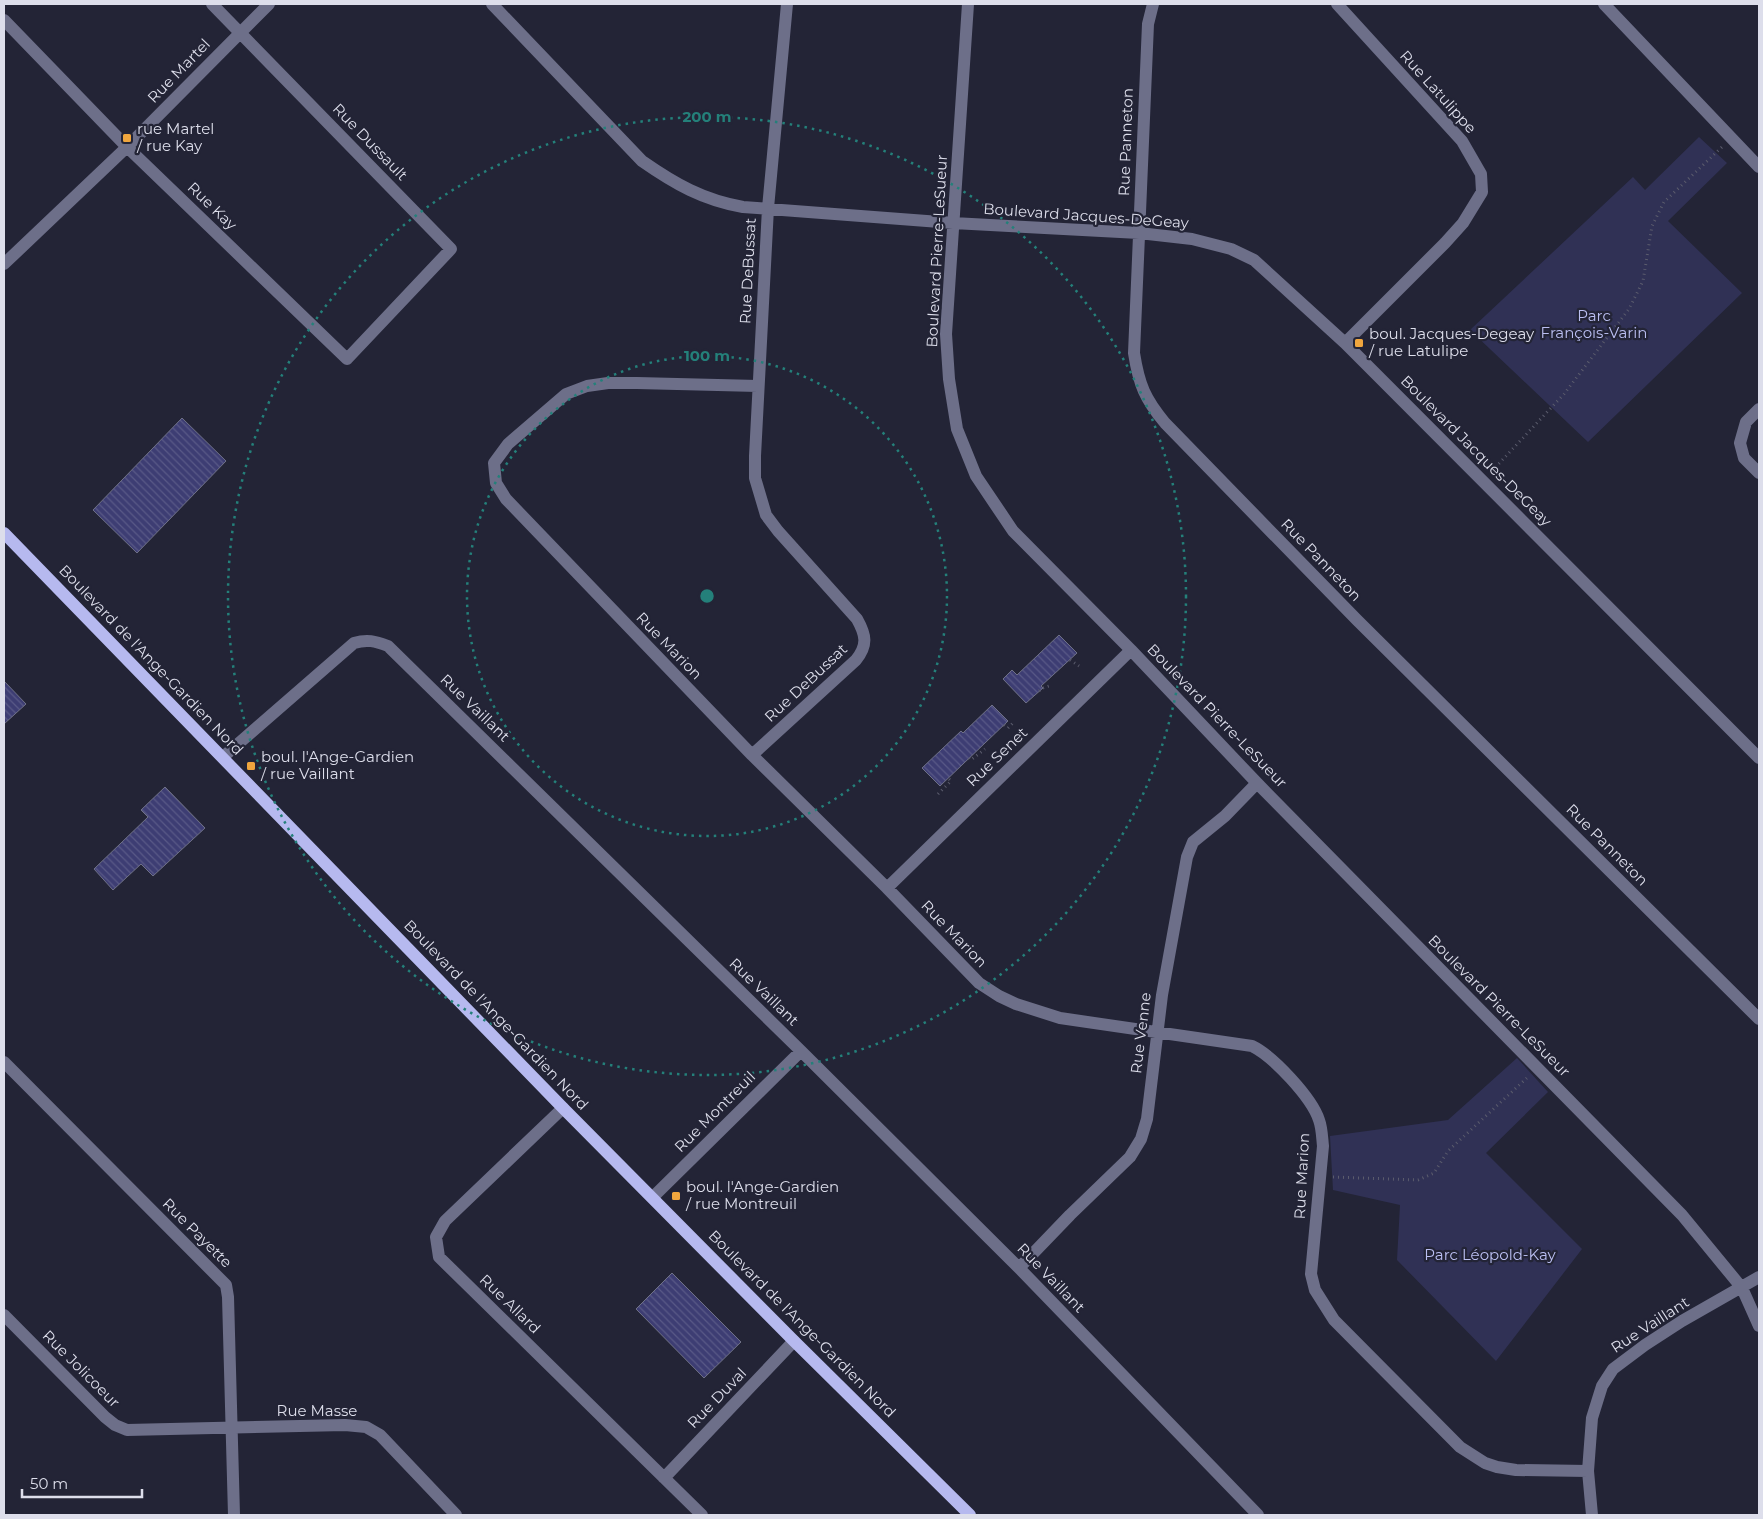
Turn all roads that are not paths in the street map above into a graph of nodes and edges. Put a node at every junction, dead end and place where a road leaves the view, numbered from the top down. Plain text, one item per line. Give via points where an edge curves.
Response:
1 (212, 4) edge
2 (269, 4) edge
3 (492, 4) edge
4 (787, 4) edge
5 (968, 4) edge
6 (1153, 4) edge
7 (1337, 4) edge
8 (1604, 4) edge
9 (4, 20) edge
10 (240, 32) junction
11 (128, 147) junction
12 (1759, 166) edge
13 (768, 208) junction
14 (953, 223) junction
15 (1139, 233) junction
16 (4, 264) edge
17 (399, 304) joint
18 (1345, 343) junction
19 (758, 386) junction
20 (1759, 410) edge
21 (1759, 473) edge
22 (4, 533) edge
23 (1131, 650) junction
24 (752, 755) junction
25 (223, 757) junction
26 (1759, 758) edge
27 (1257, 783) junction
28 (887, 888) junction
29 (1759, 1019) edge
30 (1157, 1032) junction
31 (801, 1051) junction
32 (4, 1062) edge
33 (563, 1108) junction
34 (652, 1197) junction
35 (1019, 1268) junction
36 (1759, 1278) edge
37 (1742, 1288) junction
38 (4, 1315) edge
39 (1759, 1326) edge
40 (794, 1341) junction
41 (232, 1428) junction
42 (1588, 1471) junction
43 (664, 1478) junction
44 (234, 1515) edge
45 (456, 1515) edge
46 (702, 1515) edge
47 (970, 1515) edge
48 (1258, 1515) edge
49 (1592, 1515) edge

1 - 10 street, Rue Dussault
2 - 10 street, Rue Martel
3 - 13 street, Boulevard Jacques-DeGeay via 642,160 704,198 724,204
4 - 13 street, Rue DeBussat
5 - 14 street, Boulevard Pierre-LeSueur
6 - 15 street, Rue Panneton via 1148,24
7 - 18 street, Rue Latulippe via 1462,141 1481,174 1482,192 1463,223 1445,243
8 - 12 street
9 - 11 street, Rue Kay
10 - 11 street, Rue Martel
10 - 17 street, Rue Dussault via 451,249
11 - 16 street, Rue Martel
11 - 17 street, Rue Kay via 347,359
13 - 14 street, Boulevard Jacques-DeGeay
13 - 19 street, Rue DeBussat
14 - 15 street, Boulevard Jacques-DeGeay
14 - 23 street, Boulevard Pierre-LeSueur via 946,334 949,379 957,429 976,476 1013,531
15 - 18 street, Boulevard Jacques-DeGeay via 1192,239 1231,249 1254,260
15 - 29 street, Rue Panneton via 1134,353 1138,379 1157,413 1357,620
18 - 26 street, Boulevard Jacques-DeGeay
19 - 24 street, Rue DeBussat via 755,478 766,515 857,619 865,640 863,651 856,660
19 - 24 street, Rue Marion via 608,383 587,386 566,394 508,444 494,463 496,483 506,499
20 - 21 street via 1746,422 1740,443 1744,458
22 - 25 main road, Boulevard de l'Ange-Gardien Nord
23 - 27 street, Boulevard Pierre-LeSueur
23 - 28 street, Rue Senet
24 - 28 street, Rue Marion
25 - 31 street, Rue Vaillant via 354,643 375,640 388,646
25 - 33 main road, Boulevard de l'Ange-Gardien Nord
27 - 30 street, Rue Venne via 1194,842 1187,857
27 - 37 street, Boulevard Pierre-LeSueur via 1682,1215
28 - 30 street, Rue Marion via 979,983 999,996 1060,1018
30 - 35 street, Rue Venne via 1142,1139 1130,1157
30 - 42 street, Rue Marion via 1252,1046 1262,1051 1302,1093 1319,1118 1323,1146 1312,1274 1316,1290 1334,1320 1460,1447 1485,1463 1516,1470
31 - 34 street, Rue Montreuil
31 - 35 street, Rue Vaillant
32 - 41 street, Rue Payette via 226,1285
33 - 34 main road, Boulevard de l'Ange-Gardien Nord
33 - 43 street, Rue Allard via 445,1221 436,1237 439,1257
34 - 40 main road, Boulevard de l'Ange-Gardien Nord
35 - 48 street, Rue Vaillant
36 - 37 street, Rue Vaillant
37 - 39 street, Boulevard Pierre-LeSueur
37 - 42 street, Rue Vaillant via 1682,1321 1613,1368 1602,1386 1592,1418
38 - 41 street, Rue Jolicoeur via 115,1425 127,1430
40 - 43 street, Rue Duval
40 - 47 main road, Boulevard de l'Ange-Gardien Nord
41 - 44 street, Rue Payette
41 - 45 street, Rue Masse via 366,1427 380,1435
42 - 49 street, Rue Vaillant
43 - 46 street, Rue Allard

